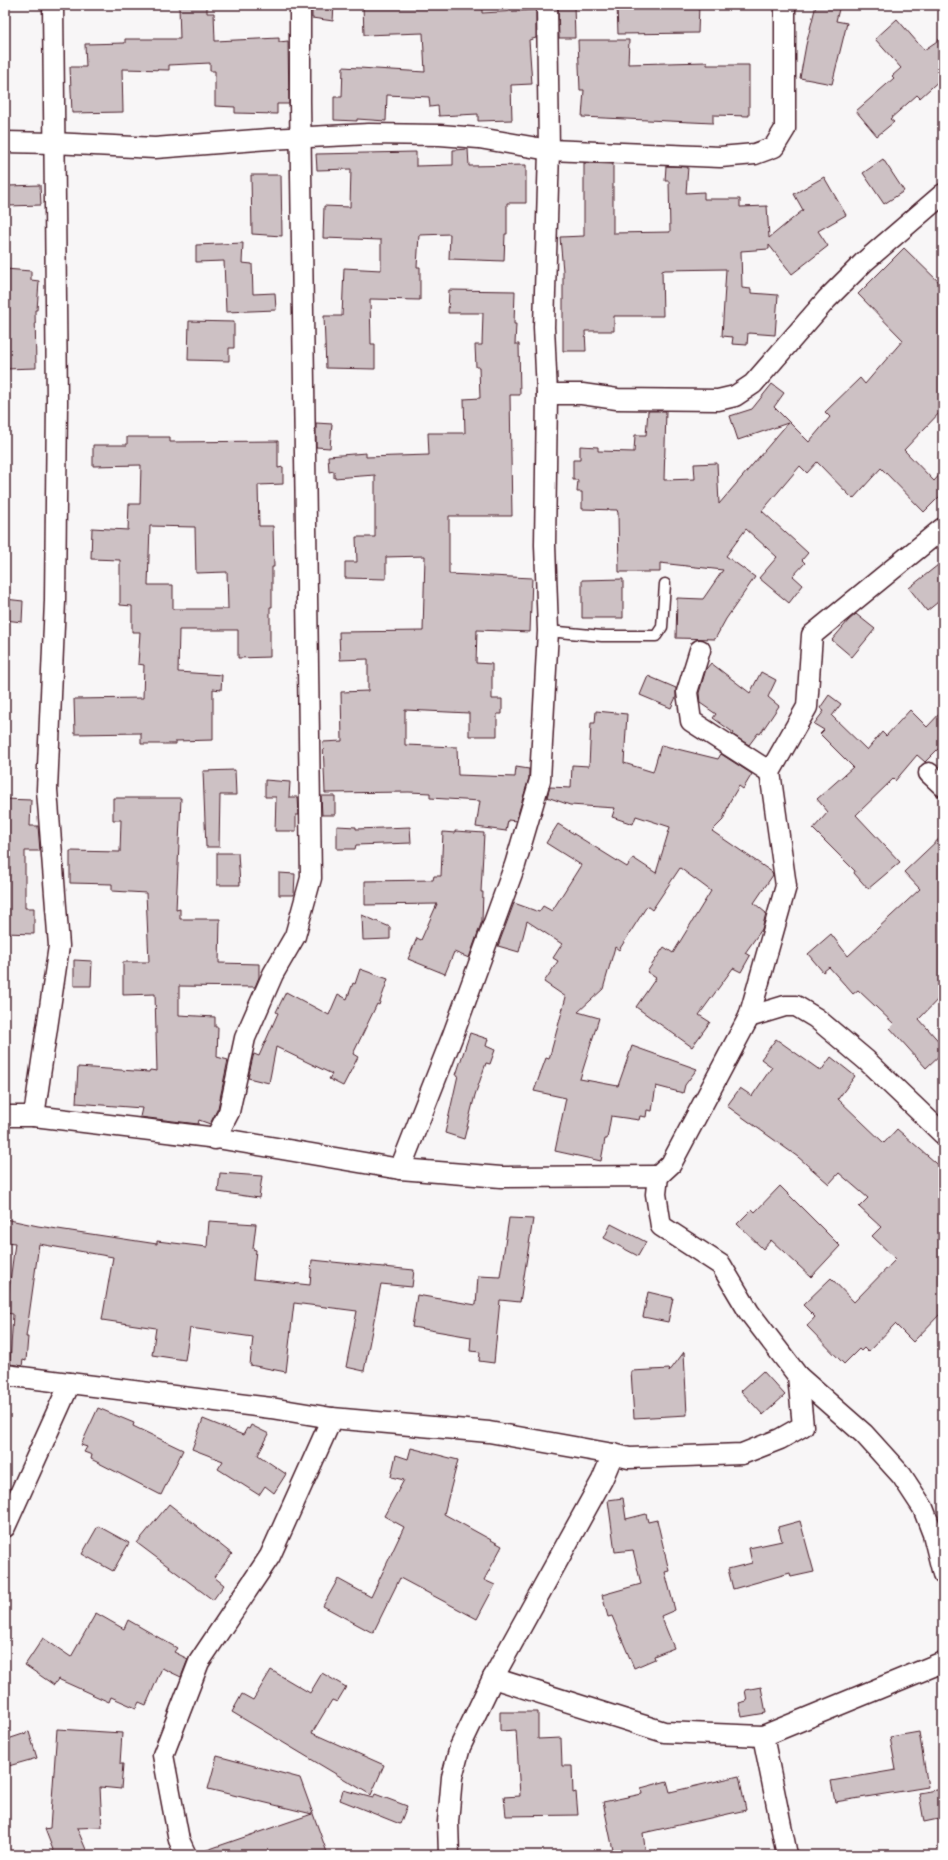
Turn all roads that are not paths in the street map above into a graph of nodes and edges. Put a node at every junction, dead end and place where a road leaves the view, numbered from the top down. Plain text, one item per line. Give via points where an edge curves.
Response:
1 (53, 5) edge
2 (300, 5) edge
3 (547, 5) edge
4 (785, 5) edge
5 (302, 139) junction
6 (5, 142) edge
7 (53, 143) junction
8 (549, 150) junction
9 (943, 194) edge
10 (547, 394) junction
11 (943, 528) edge
12 (665, 584) dead end
13 (548, 631) junction
14 (700, 650) dead end
15 (770, 772) junction
16 (749, 1017) junction
17 (5, 1116) edge
18 (34, 1116) junction
19 (943, 1134) edge
20 (216, 1139) junction
21 (400, 1169) junction
22 (658, 1176) junction
23 (5, 1375) edge
24 (798, 1376) junction
25 (70, 1383) junction
26 (332, 1418) junction
27 (613, 1454) junction
28 (5, 1527) edge
29 (943, 1574) edge
30 (943, 1662) edge
31 (493, 1678) junction
32 (763, 1736) junction
33 (186, 1855) edge
34 (449, 1855) edge
35 (787, 1855) edge

1 - 7 street
2 - 5 street
3 - 8 street
4 - 8 street via 785,129 774,147 754,154 720,157
5 - 7 street via 155,148
5 - 8 street via 369,134 440,135 479,138
5 - 20 street via 310,878 295,936 273,974 245,1038 229,1112
6 - 7 street
7 - 18 street via 57,401 55,601 47,790 59,946
8 - 10 street via 544,327
9 - 10 street via 864,262 827,299 753,384 735,396 718,400 625,400 582,394
10 - 13 street via 545,545
11 - 15 street via 812,635 807,708
12 - 13 lane via 662,627 656,636 602,636
13 - 21 street via 540,780 515,865 453,1036
14 - 15 street via 687,692 691,721
15 - 16 street via 786,886
16 - 19 street via 785,1006 796,1006 816,1018 866,1060
16 - 22 street via 671,1164
17 - 18 street
18 - 20 street
20 - 21 street
21 - 22 street via 501,1176
22 - 24 street via 656,1194 661,1226 721,1265 749,1312
23 - 25 street
24 - 27 street via 803,1426 780,1439 742,1454 629,1458
24 - 29 street via 864,1434 902,1476 923,1508 933,1534
25 - 26 street
25 - 28 street
26 - 27 street via 489,1432
26 - 33 street via 270,1556 199,1662 163,1755 179,1840
27 - 31 street via 602,1480
30 - 32 street
31 - 32 street via 664,1732
31 - 34 street via 460,1747 452,1777 448,1822
32 - 35 street

